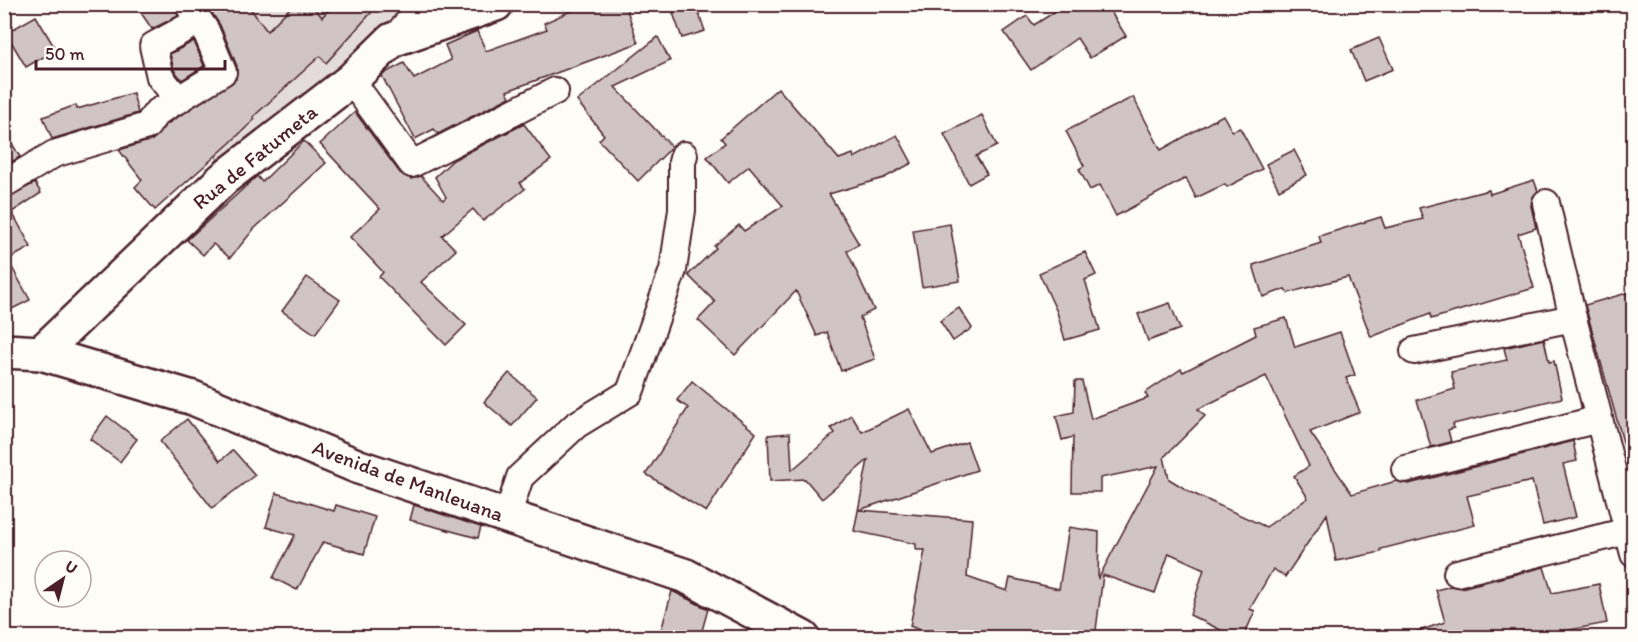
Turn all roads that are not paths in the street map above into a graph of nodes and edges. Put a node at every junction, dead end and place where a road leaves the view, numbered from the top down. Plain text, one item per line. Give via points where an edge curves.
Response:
1 (423, 4) edge
2 (496, 4) edge
3 (194, 13) edge
4 (392, 40) junction
5 (351, 80) junction
6 (555, 91) dead end
7 (179, 100) junction
8 (684, 155) dead end
9 (4, 184) edge
10 (1546, 203) dead end
11 (1574, 318) junction
12 (4, 351) edge
13 (1414, 351) dead end
14 (41, 353) junction
15 (1599, 419) junction
16 (1405, 469) dead end
17 (507, 517) junction
18 (1631, 542) edge
19 (1456, 573) dead end
20 (802, 638) edge

1 - 4 street
2 - 4 street, Rua de Fatumeta
3 - 7 street via 153,46 160,77
3 - 7 street via 223,72
4 - 5 street, Rua de Fatumeta
5 - 6 street via 412,164
5 - 14 street, Rua de Fatumeta via 223,179
7 - 9 street via 156,113 147,126 54,154
8 - 17 street via 682,210 673,270 630,392 576,425 520,477
10 - 11 street
11 - 13 street
11 - 15 street
12 - 14 street, Avenida de Manleuana
14 - 17 street, Avenida de Manleuana via 193,398 359,467
15 - 16 street
15 - 18 street
17 - 20 street, Avenida de Manleuana via 686,576
18 - 19 street

